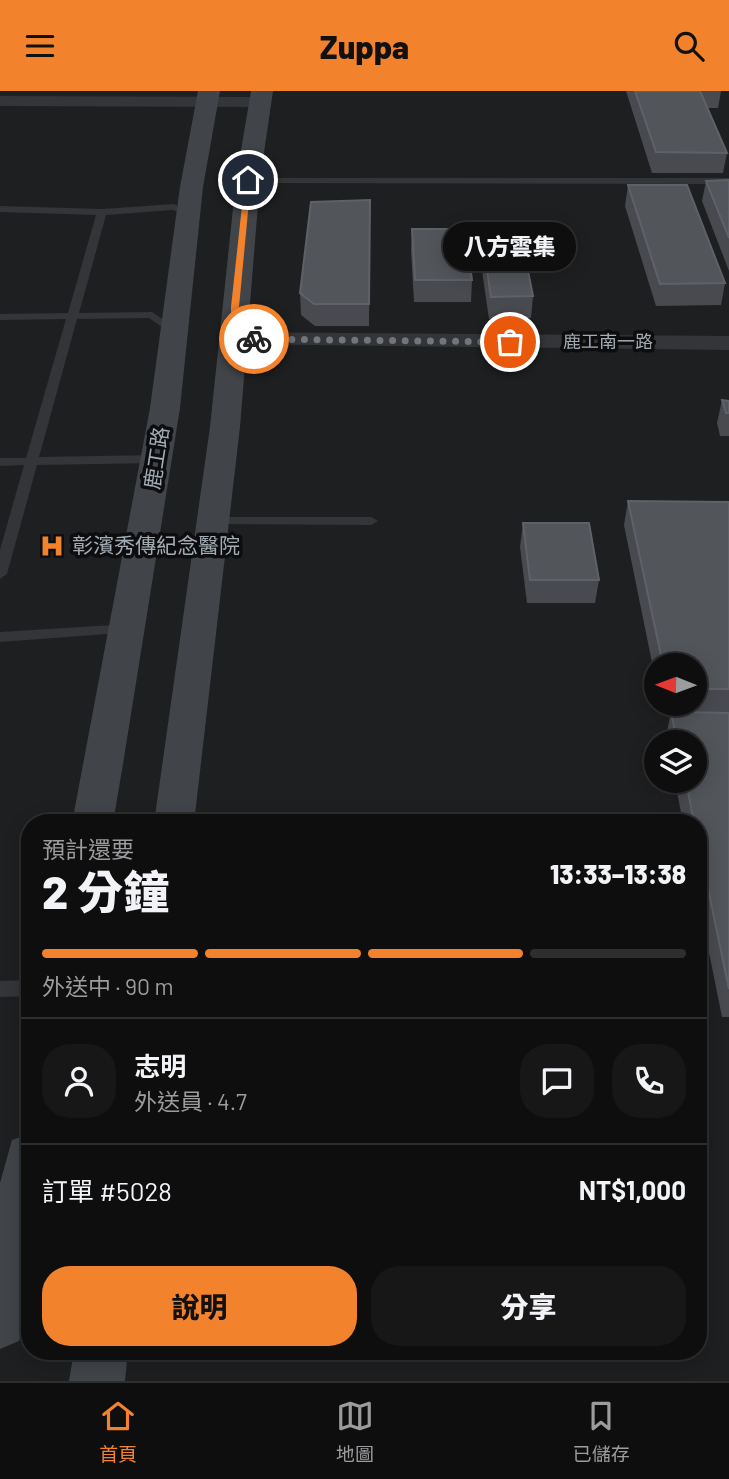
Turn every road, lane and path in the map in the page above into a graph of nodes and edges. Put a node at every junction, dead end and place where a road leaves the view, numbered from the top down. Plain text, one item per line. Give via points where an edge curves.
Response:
1 (207, 96) edge
2 (261, 96) edge
3 (0, 101) edge
4 (248, 180) junction
5 (729, 181) edge
6 (0, 209) edge
7 (102, 212) junction
8 (187, 213) junction
9 (0, 317) edge
10 (75, 318) junction
11 (176, 332) junction
12 (236, 339) junction
13 (729, 343) edge
14 (158, 459) junction
15 (0, 462) edge
16 (33, 462) junction
17 (211, 521) junction
18 (371, 521) dead end
19 (0, 574) edge
20 (129, 629) junction
21 (0, 637) edge
22 (94, 814) edge
23 (175, 814) edge
24 (21, 988) edge
25 (0, 989) edge
26 (21, 1206) edge
27 (0, 1322) edge
28 (100, 1360) edge
29 (97, 1381) edge

1 - 2 street
1 - 3 street
1 - 8 street, 鹿工路
2 - 4 street
4 - 5 lane
4 - 12 street
6 - 7 lane
7 - 8 lane via 174,207
7 - 10 lane
8 - 11 street, 鹿工路
9 - 10 lane
10 - 11 lane via 152,315
10 - 16 lane
11 - 14 street, 鹿工路
12 - 13 street, 鹿工南一路
12 - 17 street
14 - 16 lane
14 - 20 street, 鹿工路
15 - 16 lane
16 - 19 lane
17 - 18 lane
17 - 23 street
20 - 21 lane
20 - 22 street, 鹿工路
24 - 25 lane
26 - 27 street
28 - 29 street

